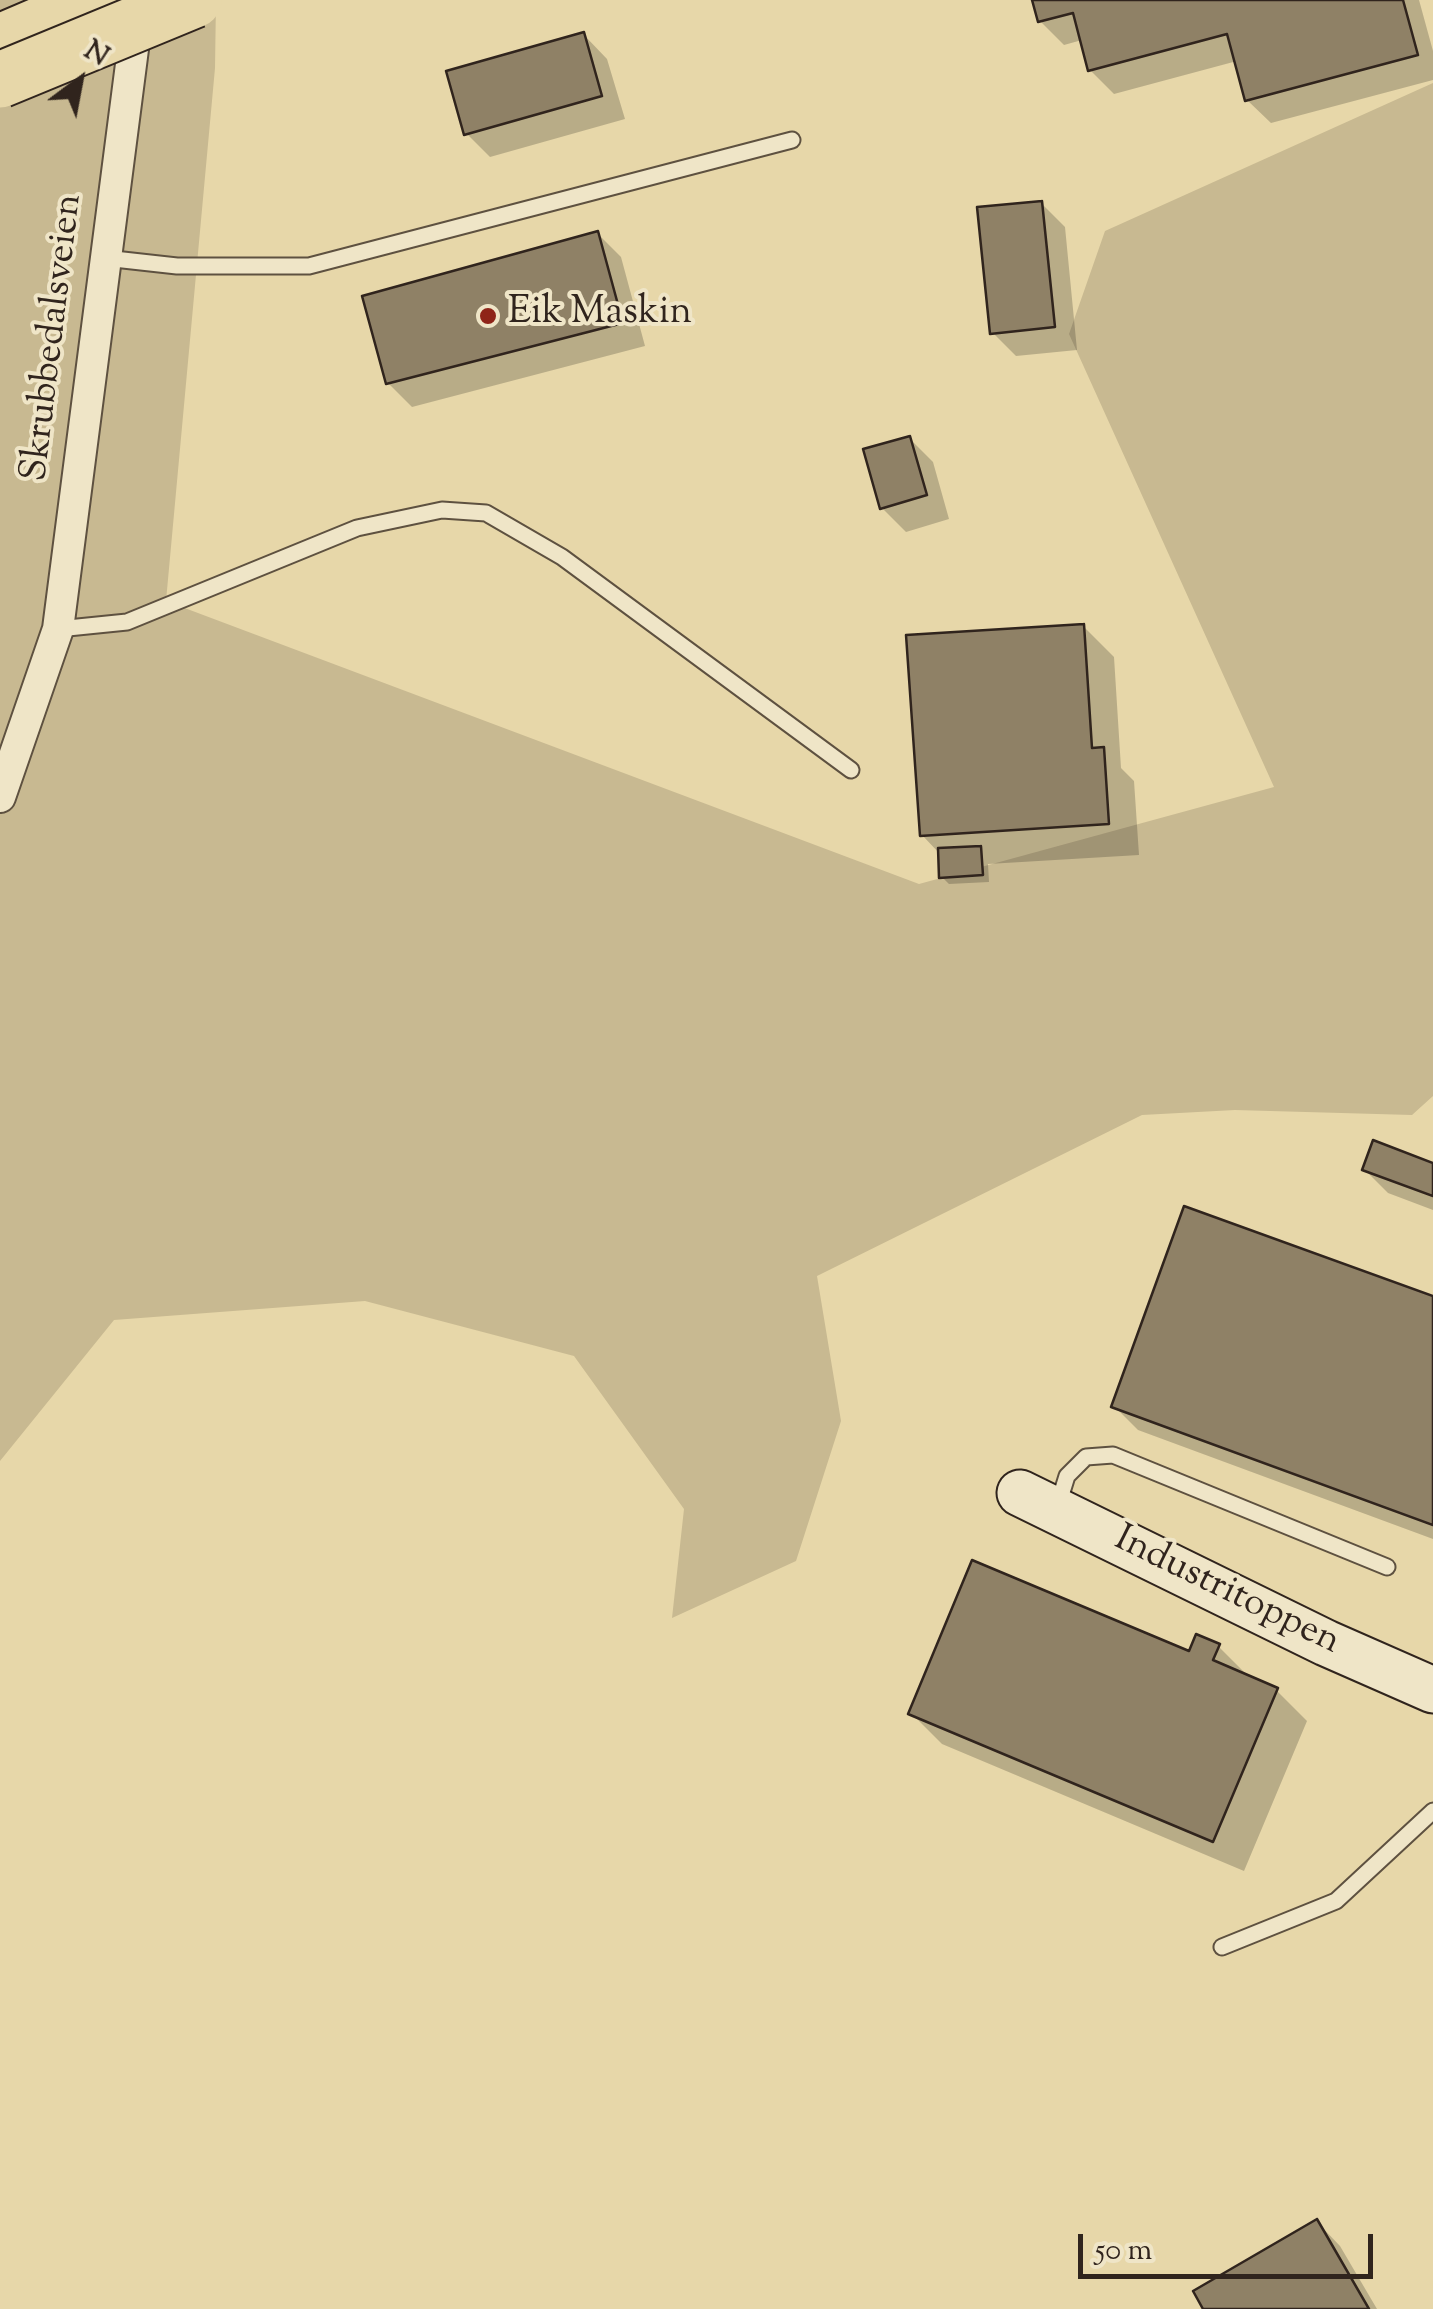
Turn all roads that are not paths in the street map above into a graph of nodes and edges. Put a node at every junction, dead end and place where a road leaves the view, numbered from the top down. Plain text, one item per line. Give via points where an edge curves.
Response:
1 (98, 0) edge
2 (139, 0) edge
3 (194, 0) edge
4 (0, 42) edge
5 (0, 80) edge
6 (792, 140) dead end
7 (105, 258) junction
8 (58, 629) junction
9 (850, 770) dead end
10 (0, 797) edge
11 (1038, 1502) joint
12 (1387, 1567) dead end
13 (1433, 1690) edge
14 (1433, 1811) edge
15 (1222, 1947) dead end

1 - 4 highway
2 - 7 street, Skrubbedalsveien
3 - 5 highway, bridge
6 - 7 lane via 309,266 177,266
7 - 8 street, Skrubbedalsveien
8 - 9 lane via 127,622 357,528 442,510 486,513 562,557
8 - 10 street, Skrubbedalsveien
11 - 12 lane via 1086,1457 1114,1455
11 - 13 street, Industritoppen
14 - 15 lane via 1336,1901

